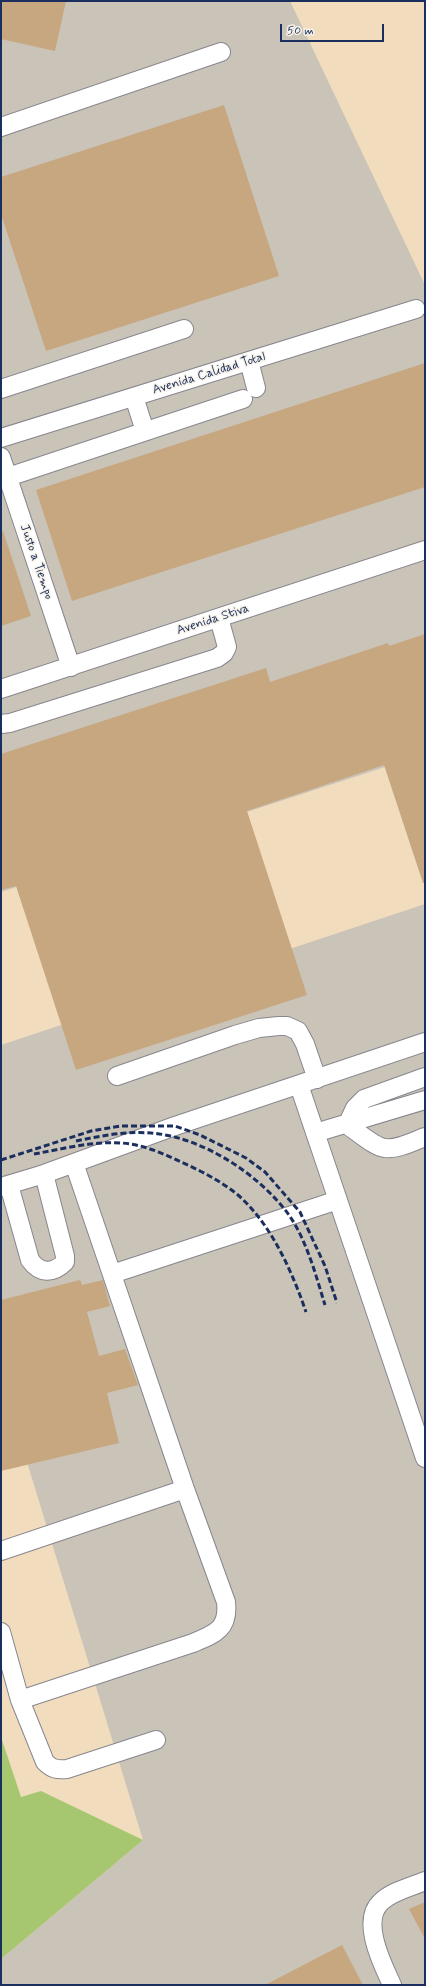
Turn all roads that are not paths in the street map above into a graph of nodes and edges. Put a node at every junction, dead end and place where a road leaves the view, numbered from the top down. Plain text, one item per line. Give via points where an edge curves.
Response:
1 (221, 52) dead end
2 (1, 128) edge
3 (416, 309) dead end
4 (184, 329) dead end
5 (249, 361) junction
6 (1, 389) edge
7 (134, 397) junction
8 (145, 431) junction
9 (1, 438) edge
10 (1, 457) edge
11 (8, 477) junction
12 (425, 550) edge
13 (219, 618) junction
14 (71, 667) junction
15 (1, 689) edge
16 (1, 724) edge
17 (425, 1042) edge
18 (117, 1076) dead end
19 (425, 1077) edge
20 (317, 1079) junction
21 (299, 1085) junction
22 (425, 1100) edge
23 (347, 1125) junction
24 (315, 1133) junction
25 (425, 1137) edge
26 (74, 1163) junction
27 (44, 1174) junction
28 (5, 1186) edge
29 (338, 1200) junction
30 (112, 1274) junction
31 (418, 1414) edge
32 (425, 1458) edge
33 (184, 1489) junction
34 (1, 1551) edge
35 (1, 1632) edge
36 (20, 1700) junction
37 (156, 1740) dead end
38 (425, 1881) edge
39 (392, 1985) edge

1 - 2 street
3 - 5 street, Avenida Calidad Total
4 - 6 street
5 - 7 street, Avenida Calidad Total
5 - 8 street via 250,393
7 - 8 street
7 - 9 street, Avenida Calidad Total
8 - 11 street
10 - 11 street, Justo a Tiempo
11 - 14 street, Justo a Tiempo
12 - 13 street, Avenida Stiva
13 - 14 street, Avenida Stiva
13 - 16 street via 227,647 217,658
14 - 15 street, Avenida Stiva
17 - 20 street
18 - 20 street via 235,1035 259,1028 287,1026 298,1031
19 - 23 street via 364,1099 354,1108
20 - 21 street
21 - 24 street
21 - 26 street
22 - 23 street
23 - 24 street
23 - 25 street via 385,1148 395,1148
24 - 29 street
26 - 27 street
26 - 30 street
27 - 28 street
27 - 28 street via 65,1256 65,1262 53,1270 44,1271 36,1268 30,1260
29 - 30 street
29 - 31 street
30 - 33 street
31 - 32 street
33 - 34 street
33 - 36 street via 226,1602 226,1620 220,1629 193,1643
35 - 36 street
36 - 37 street via 45,1762 58,1770
38 - 39 street via 385,1898 374,1912 374,1941

